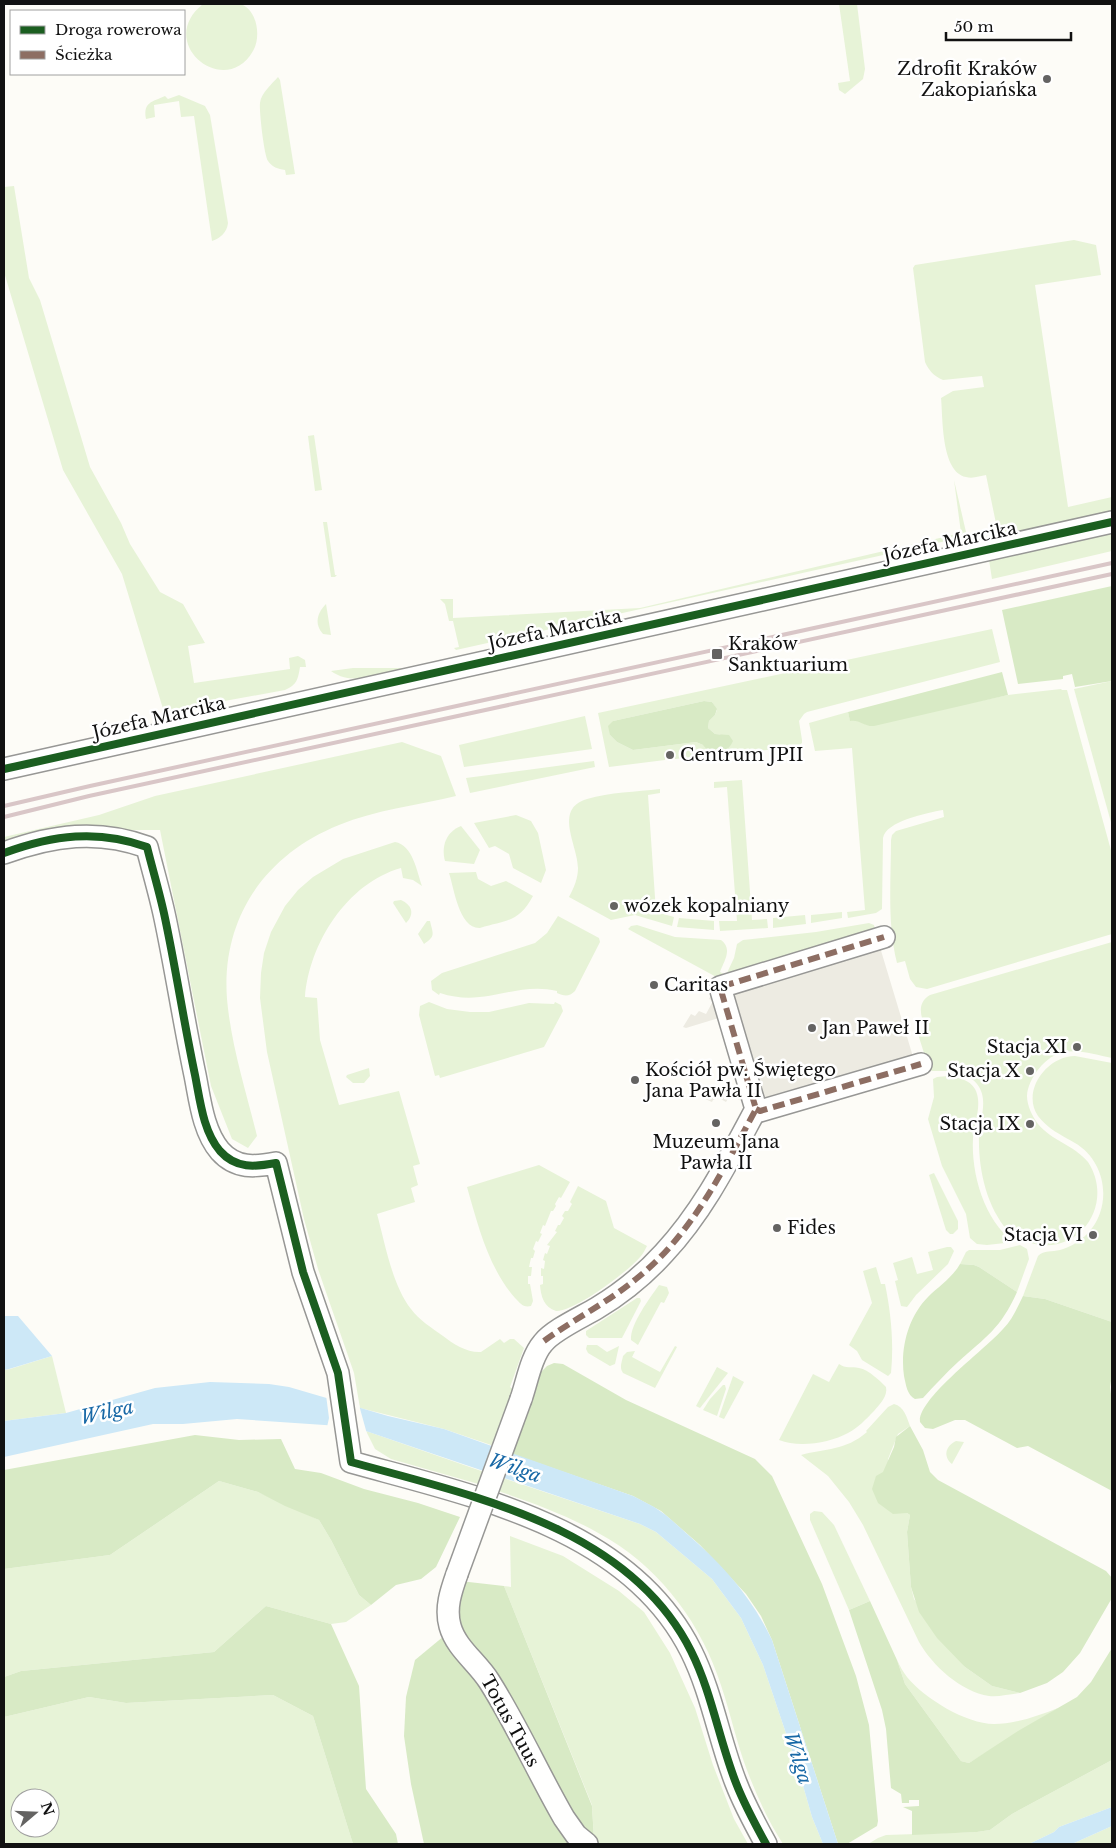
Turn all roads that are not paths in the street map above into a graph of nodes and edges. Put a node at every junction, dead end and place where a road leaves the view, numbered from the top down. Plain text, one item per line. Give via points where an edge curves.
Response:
1 (1112, 522) edge
2 (4, 769) edge
3 (4, 853) edge
4 (884, 937) dead end
5 (921, 1064) dead end
6 (756, 1109) junction
7 (587, 1844) edge
8 (766, 1844) edge

1 - 2 street, Józefa Marcika
3 - 8 street via 81,835 130,841 147,847 165,917 204,1118 219,1149 235,1163 251,1166 276,1163 298,1254 342,1391 351,1462 500,1506 558,1529 598,1550 636,1579 668,1615 691,1651 712,1703 736,1783
4 - 6 street via 720,987
5 - 6 street via 760,1111
6 - 7 street, Totus Tuus, bridge via 701,1207 665,1252 638,1278 544,1341 536,1354 448,1602 452,1632 490,1682 559,1810 576,1835

